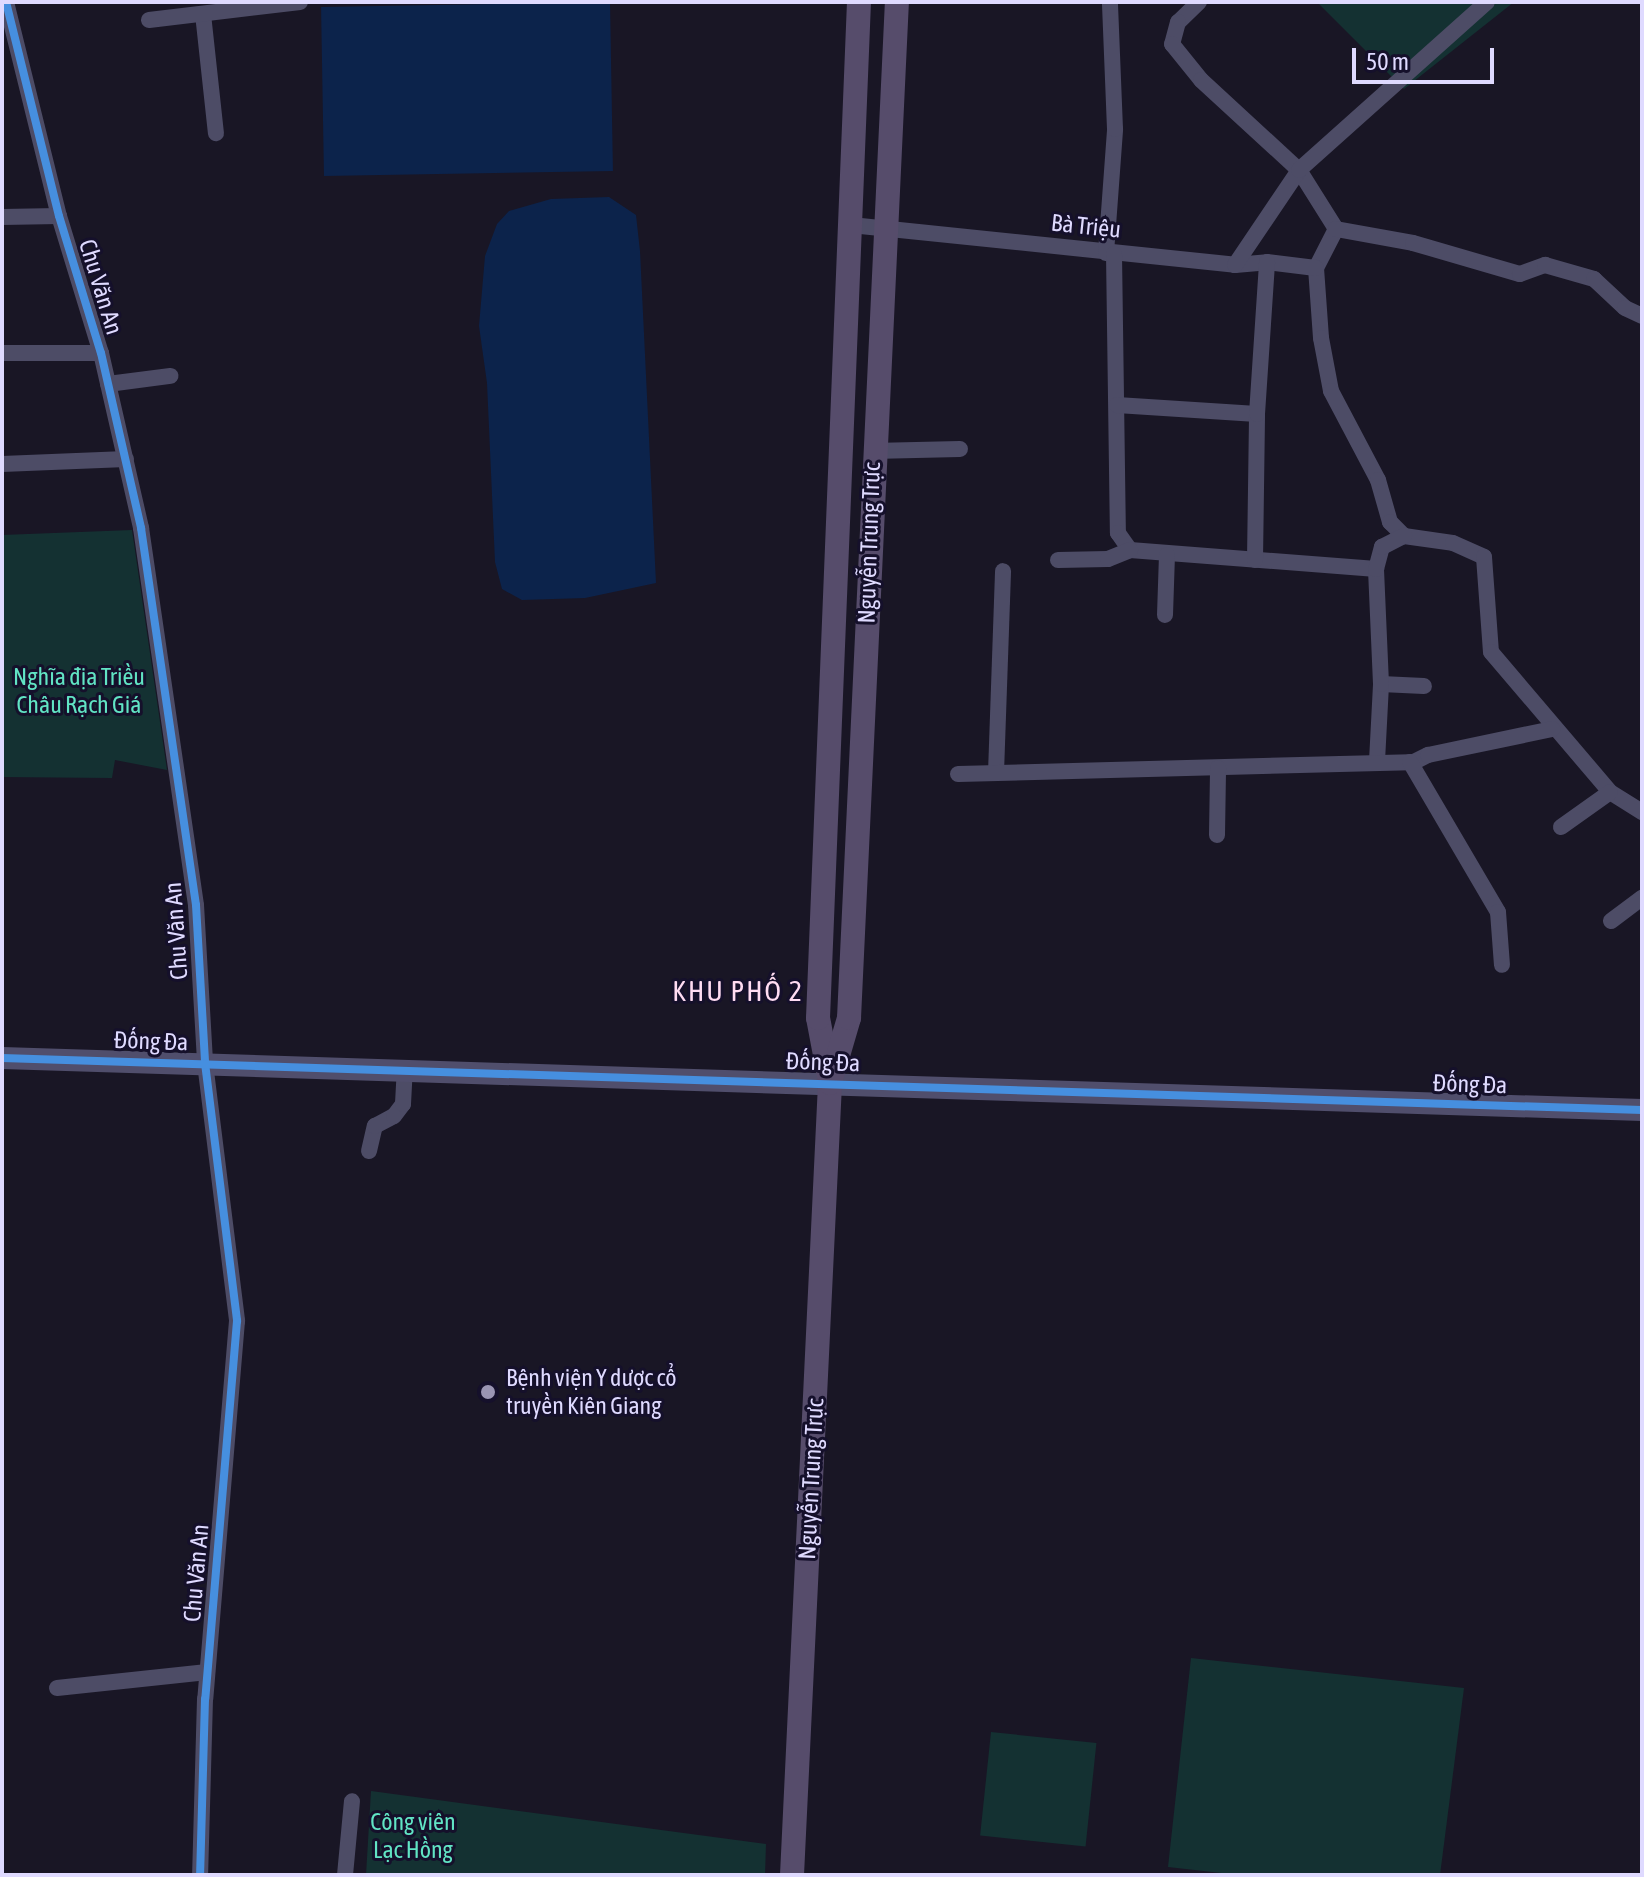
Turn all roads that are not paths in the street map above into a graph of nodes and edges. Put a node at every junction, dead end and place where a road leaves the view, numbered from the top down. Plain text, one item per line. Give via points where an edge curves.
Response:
1 (6, 2) edge
2 (300, 2) edge
3 (859, 2) edge
4 (897, 2) edge
5 (1110, 2) edge
6 (1199, 2) edge
7 (1487, 2) edge
8 (212, 10) edge
9 (149, 20) dead end
10 (216, 133) dead end
11 (1299, 170) junction
12 (59, 216) junction
13 (2, 217) edge
14 (851, 225) junction
15 (888, 229) junction
16 (1336, 229) junction
17 (1110, 253) junction
18 (1267, 262) junction
19 (1235, 265) junction
20 (1316, 268) junction
21 (1642, 316) edge
22 (2, 353) edge
23 (101, 353) junction
24 (170, 376) dead end
25 (108, 384) junction
26 (1117, 405) junction
27 (1257, 414) junction
28 (960, 449) dead end
29 (872, 451) junction
30 (126, 459) junction
31 (2, 464) edge
32 (1404, 536) junction
33 (1130, 550) junction
34 (1167, 555) junction
35 (1058, 560) dead end
36 (1255, 560) junction
37 (1376, 569) junction
38 (1003, 571) dead end
39 (1165, 615) dead end
40 (1381, 684) junction
41 (1424, 686) dead end
42 (1552, 729) junction
43 (1377, 761) junction
44 (1412, 763) junction
45 (1218, 768) junction
46 (996, 773) junction
47 (958, 774) dead end
48 (1610, 792) junction
49 (1642, 812) edge
50 (1561, 827) dead end
51 (1217, 835) dead end
52 (1642, 898) edge
53 (1611, 921) dead end
54 (1502, 965) dead end
55 (2, 1058) edge
56 (205, 1063) junction
57 (405, 1069) junction
58 (830, 1083) junction
59 (1642, 1110) edge
60 (369, 1151) dead end
61 (207, 1672) junction
62 (57, 1688) dead end
63 (352, 1801) dead end
64 (200, 1875) edge
65 (345, 1875) edge
66 (792, 1875) edge

1 - 12 street, Chu Văn An
2 - 8 street
3 - 14 main road, Nguyễn Trung Trực
4 - 15 main road, Nguyễn Trung Trực
5 - 17 street via 1115,129
6 - 11 street via 1178,22 1172,44 1201,80
7 - 11 street
8 - 9 street
8 - 10 street
11 - 16 street
11 - 19 street
12 - 13 street
12 - 23 street, Chu Văn An
14 - 15 street, Bà Triệu
14 - 58 main road, Nguyễn Trung Trực via 818,1018
15 - 17 street, Bà Triệu
15 - 29 main road, Nguyễn Trung Trực
16 - 20 street
16 - 21 street via 1413,243 1520,274 1545,265 1594,279 1625,308
17 - 19 street, Bà Triệu
17 - 26 street
18 - 19 street, Bà Triệu
18 - 20 street, Bà Triệu
18 - 27 street
20 - 32 street via 1331,391 1378,480 1390,522
22 - 23 street
23 - 25 street, Chu Văn An
24 - 25 street
25 - 30 street, Chu Văn An
26 - 27 street
26 - 33 street via 1118,533
27 - 36 street
28 - 29 street
29 - 58 main road, Nguyễn Trung Trực via 849,1018
30 - 31 street
30 - 56 street, Chu Văn An via 189,850
32 - 37 street via 1382,547
32 - 42 street via 1453,543 1484,557 1490,600 1488,646
33 - 34 street
33 - 35 street via 1108,559
34 - 36 street
34 - 39 street
36 - 37 street
37 - 40 street
38 - 46 street
40 - 41 street
40 - 43 street
42 - 44 street
42 - 48 street
43 - 44 street
43 - 45 street
44 - 54 street via 1498,912
45 - 46 street
45 - 51 street
46 - 47 street
48 - 49 street
48 - 50 street
52 - 53 street
55 - 56 street, Đống Đa
56 - 57 street, Đống Đa
56 - 61 street, Chu Văn An via 237,1321
57 - 58 street, Đống Đa
57 - 60 street via 403,1104 375,1126
58 - 59 street, Đống Đa
58 - 66 main road, Nguyễn Trung Trực
61 - 62 street
61 - 64 street, Chu Văn An
63 - 65 street

